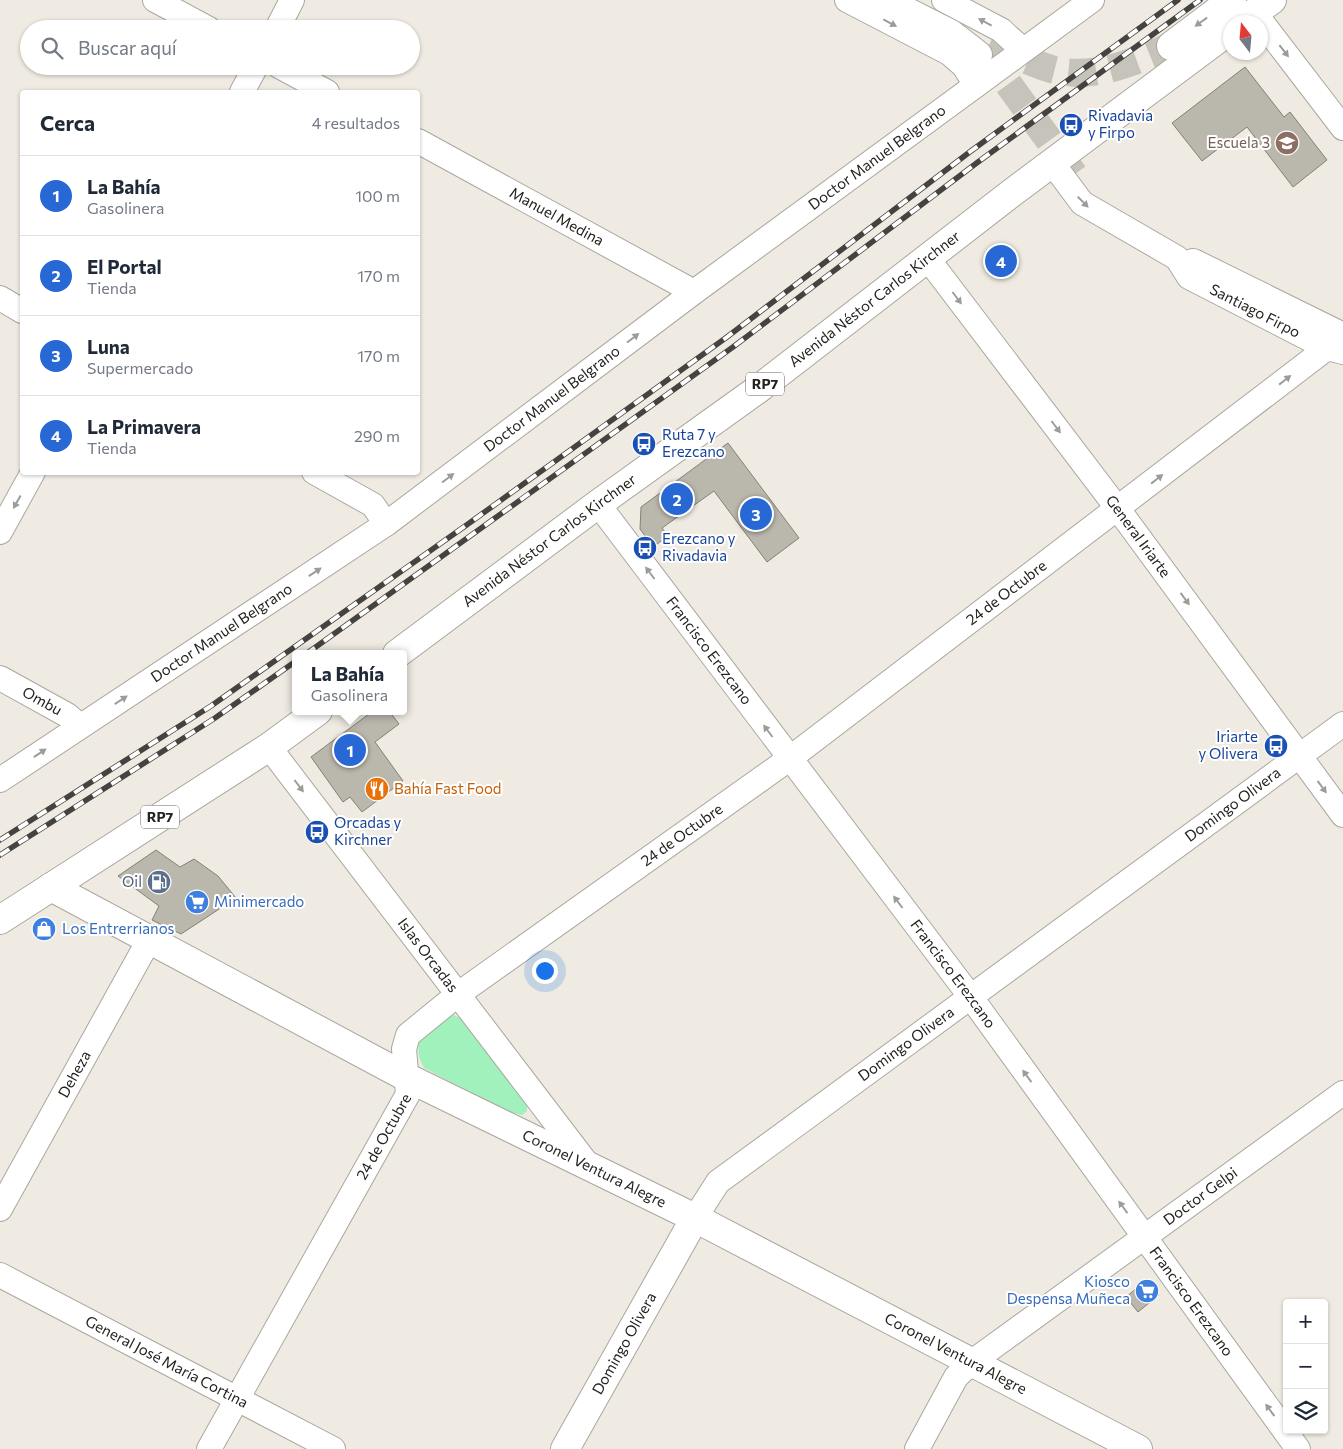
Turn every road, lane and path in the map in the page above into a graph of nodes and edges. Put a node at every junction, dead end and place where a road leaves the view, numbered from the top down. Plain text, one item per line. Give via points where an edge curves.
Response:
1 (155, 0) edge
2 (292, 0) edge
3 (847, 0) edge
4 (884, 0) edge
5 (908, 0) edge
6 (944, 0) edge
7 (1092, 0) edge
8 (1250, 9) edge
9 (192, 20) edge
10 (282, 20) edge
11 (1223, 35) edge
12 (1171, 46) tunnel mouth
13 (1023, 50) junction
14 (251, 75) edge
15 (296, 75) edge
16 (976, 85) junction
17 (243, 90) edge
18 (323, 90) edge
19 (1343, 128) edge
20 (420, 142) edge
21 (1053, 164) junction
22 (928, 259) junction
23 (1185, 261) junction
24 (694, 292) junction
25 (0, 298) edge
26 (20, 310) edge
27 (1343, 323) edge
28 (1338, 346) edge
29 (31, 475) edge
30 (319, 475) edge
31 (598, 504) junction
32 (1118, 509) junction
33 (386, 524) junction
34 (0, 532) edge
35 (402, 650) edge
36 (0, 678) edge
37 (313, 715) edge
38 (1343, 724) edge
39 (80, 726) junction
40 (269, 747) junction
41 (1300, 756) junction
42 (789, 759) junction
43 (0, 780) edge
44 (1343, 815) edge
45 (51, 887) junction
46 (0, 920) edge
47 (149, 940) junction
48 (457, 995) junction
49 (970, 996) junction
50 (408, 1078) junction
51 (1343, 1093) edge
52 (588, 1165) junction
53 (0, 1209) edge
54 (695, 1218) junction
55 (1144, 1236) junction
56 (0, 1275) edge
57 (972, 1362) junction
58 (238, 1399) junction
59 (1125, 1446) edge
60 (209, 1449) edge
61 (334, 1449) edge
62 (565, 1449) edge
63 (917, 1449) edge
64 (1298, 1449) edge

1 - 9 street
2 - 10 street
3 -> 16 street via 949,53 964,66
4 - 5 main road via 984,49
13 -> 6 street via 1001,30
7 - 13 street, Doctor Manuel Belgrano
8 -> 12 main road
8 -> 19 street
11 - 21 main road, Avenida Néstor Carlos Kirchner / RP7
13 - 16 street, Doctor Manuel Belgrano
14 - 17 street
15 - 18 street
16 - 24 street, Doctor Manuel Belgrano
20 - 24 street, Manuel Medina
21 - 22 main road, Avenida Néstor Carlos Kirchner / RP7
21 -> 23 street, Santiago Firpo via 1082,203
22 - 31 main road, Avenida Néstor Carlos Kirchner / RP7 via 761,387
22 -> 32 street, General Iriarte
23 - 27 street, Santiago Firpo via 1199,252
23 - 28 main road, Santiago Firpo via 1313,323
23 - 28 street, Santiago Firpo via 1189,277
33 -> 24 street, Doctor Manuel Belgrano
25 - 26 street
32 -> 28 street, 24 de Octubre
29 -> 34 street
30 - 33 street via 373,505
31 - 35 main road, Avenida Néstor Carlos Kirchner / RP7
42 -> 31 street, Francisco Erezcano
32 -> 41 street, General Iriarte
32 - 42 street, 24 de Octubre
39 -> 33 street, Doctor Manuel Belgrano
36 - 39 street, Ombu via 67,715
37 - 40 main road, RP7
38 - 41 street, Domingo Olivera
43 -> 39 street, Doctor Manuel Belgrano
40 - 45 main road, RP7
40 -> 48 street, Islas Orcadas
41 -> 44 street, General Iriarte
41 - 49 street, Domingo Olivera
42 - 48 street, 24 de Octubre
49 -> 42 street, Francisco Erezcano
45 - 46 main road, RP7
45 - 47 main road, Coronel Ventura Alegre
47 - 50 main road, Coronel Ventura Alegre
47 - 53 street, Deheza
48 - 50 street, 24 de Octubre via 408,1035 404,1049
48 - 52 street, Islas Orcadas
49 - 54 street, Domingo Olivera via 718,1182
55 -> 49 street, Francisco Erezcano
50 - 52 main road, Coronel Ventura Alegre
50 - 58 street, 24 de Octubre via 408,1094
51 - 55 street, Doctor Gelpi
52 - 54 main road, Coronel Ventura Alegre
54 - 57 main road, Coronel Ventura Alegre
54 - 62 main road, Domingo Olivera
55 - 57 street, Doctor Gelpi
64 -> 55 street, Francisco Erezcano
56 - 58 street, General José María Cortina
57 - 59 main road, Coronel Ventura Alegre
57 - 63 street, Doctor Gelpi via 956,1377
58 - 60 street, 24 de Octubre
58 - 61 street, General José María Cortina

